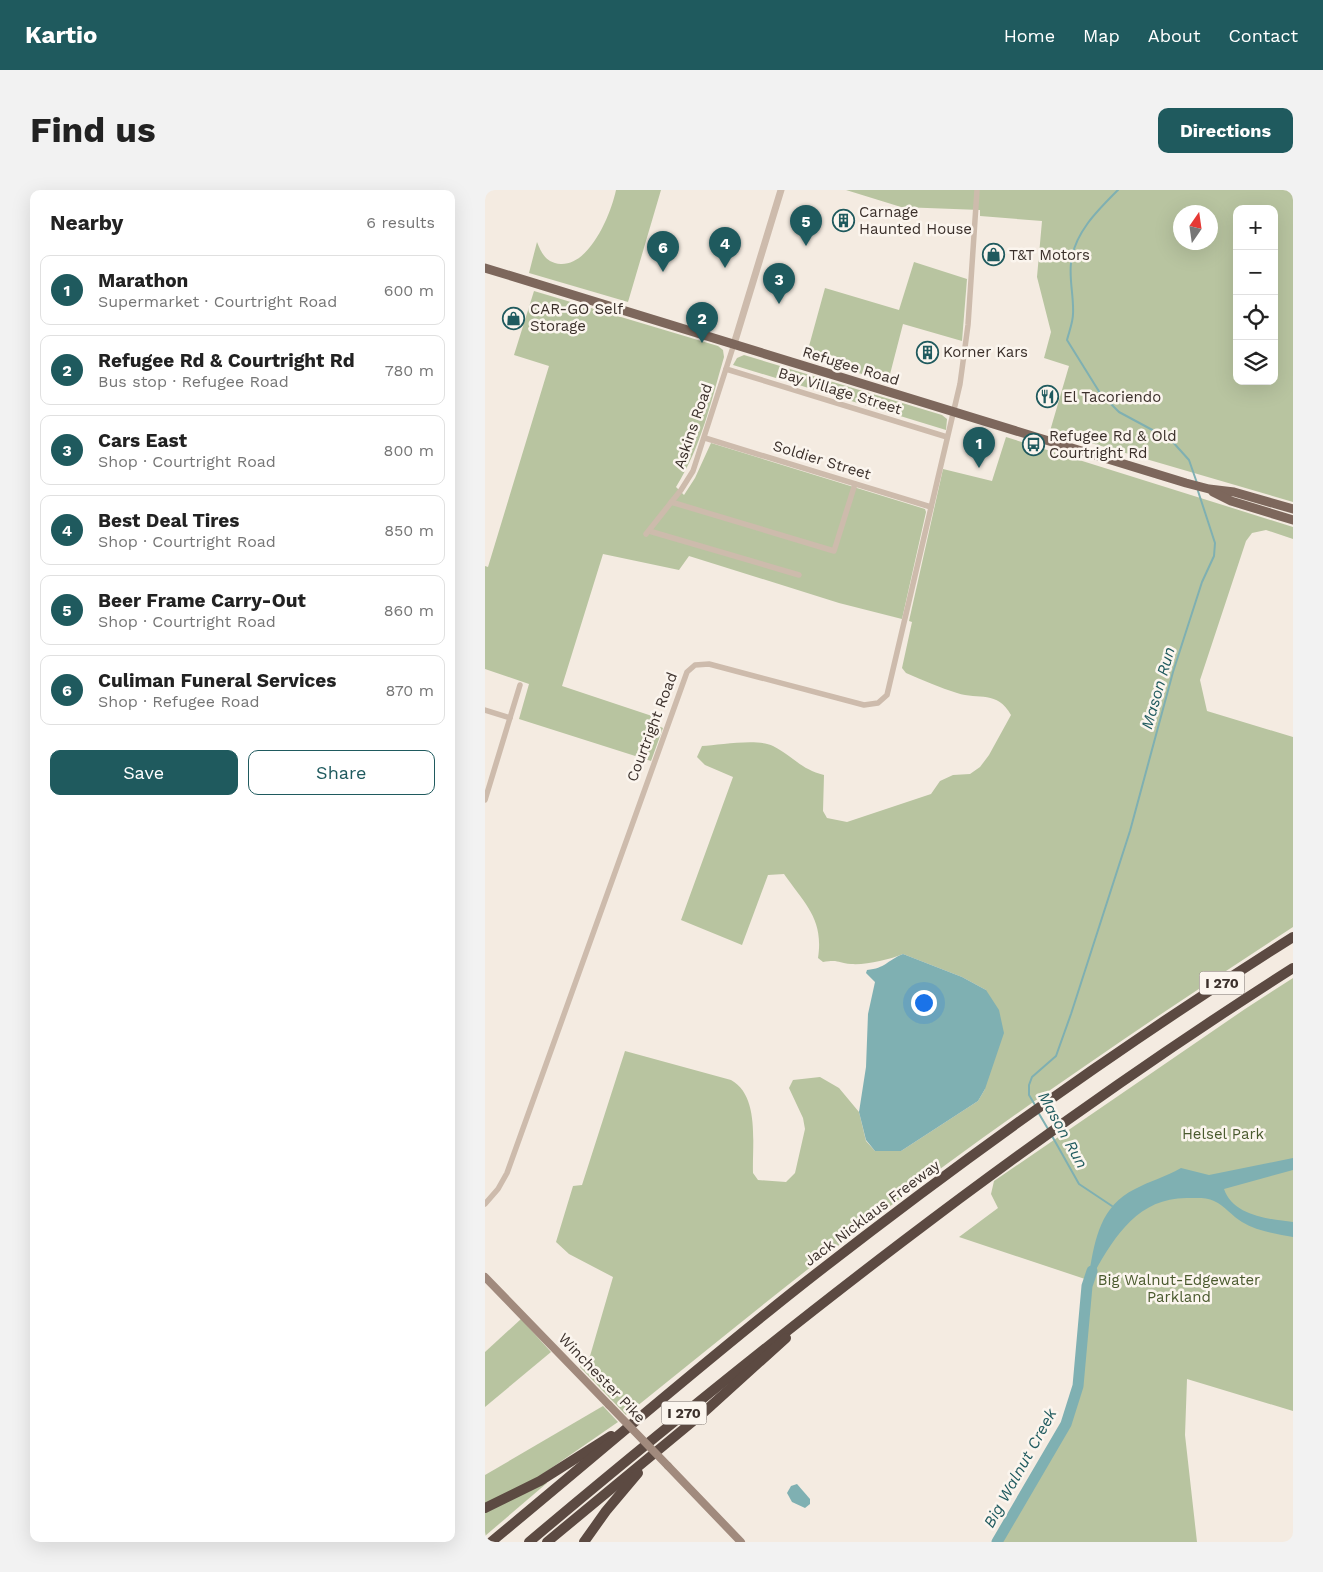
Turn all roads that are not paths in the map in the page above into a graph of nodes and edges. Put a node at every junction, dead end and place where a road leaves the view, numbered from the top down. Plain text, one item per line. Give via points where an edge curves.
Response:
1 (781, 190) edge
2 (977, 190) edge
3 (485, 268) edge
4 (734, 344) junction
5 (726, 370) junction
6 (953, 412) junction
7 (947, 437) junction
8 (705, 438) junction
9 (855, 484) junction
10 (1206, 488) junction
11 (671, 502) junction
12 (931, 507) junction
13 (1293, 509) edge
14 (1293, 520) edge
15 (799, 575) dead end
16 (520, 685) dead end
17 (485, 710) edge
18 (510, 718) junction
19 (485, 800) edge
20 (1293, 937) edge
21 (1293, 968) edge
22 (485, 1204) edge
23 (485, 1276) edge
24 (841, 1287) junction
25 (623, 1431) junction
26 (655, 1454) junction
27 (485, 1508) edge
28 (491, 1542) edge
29 (529, 1542) edge
30 (547, 1542) edge
31 (585, 1542) edge
32 (741, 1542) edge

1 - 4 street
2 - 6 street, Courtright Road via 968,325
3 - 4 main road, Refugee Road
4 - 5 street, Askins Road
4 - 6 main road, Refugee Road
5 - 7 street, Bay Village Street
5 - 8 street, Askins Road
6 - 7 street, Courtright Road
6 - 10 main road, Refugee Road
7 - 12 street, Courtright Road
8 - 9 street, Soldier Street
8 - 11 street, Askins Road via 693,471
9 - 11 street via 834,551
9 - 12 street, Soldier Street
10 - 13 main road, Refugee Road via 1234,492
10 - 14 main road, Refugee Road via 1231,501
11 - 15 street, Askins Road via 647,532
12 - 22 street, Courtright Road via 889,692 883,701 864,705 709,664 695,665 685,675 507,1173
16 - 18 street
17 - 18 street
18 - 19 street
20 - 25 highway, Jack Nicklaus Freeway / I 270 via 1173,1015 1029,1116 807,1281
21 - 24 highway, I 270 via 1040,1140
23 - 32 main road, Winchester Pike, bridge
24 - 26 highway
24 - 29 highway, I 270 via 711,1390
25 - 27 highway via 595,1444 516,1495
25 - 28 highway, Jack Nicklaus Freeway / I 270
26 - 30 highway
26 - 31 highway via 606,1510

